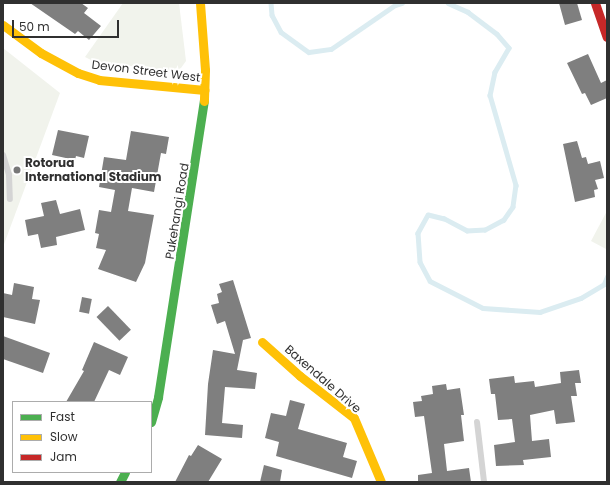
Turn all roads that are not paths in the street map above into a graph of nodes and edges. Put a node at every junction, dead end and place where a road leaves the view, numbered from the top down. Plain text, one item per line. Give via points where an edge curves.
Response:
1 (200, 3) edge
2 (595, 3) edge
3 (3, 24) edge
4 (607, 37) edge
5 (206, 90) junction
6 (3, 155) edge
7 (10, 199) dead end
8 (262, 342) dead end
9 (152, 418) edge
10 (477, 422) dead end
11 (124, 473) edge
12 (120, 482) edge
13 (381, 482) edge
14 (484, 482) edge

1 - 5 main road, Pukehangi Road
2 - 4 main road
3 - 5 main road, Devon Street West via 41,53 78,73 99,80
5 - 9 main road, Pukehangi Road via 202,137 158,397
6 - 7 lane via 9,175
8 - 13 main road, Baxendale Drive via 300,376 354,418
10 - 14 lane
11 - 12 main road

